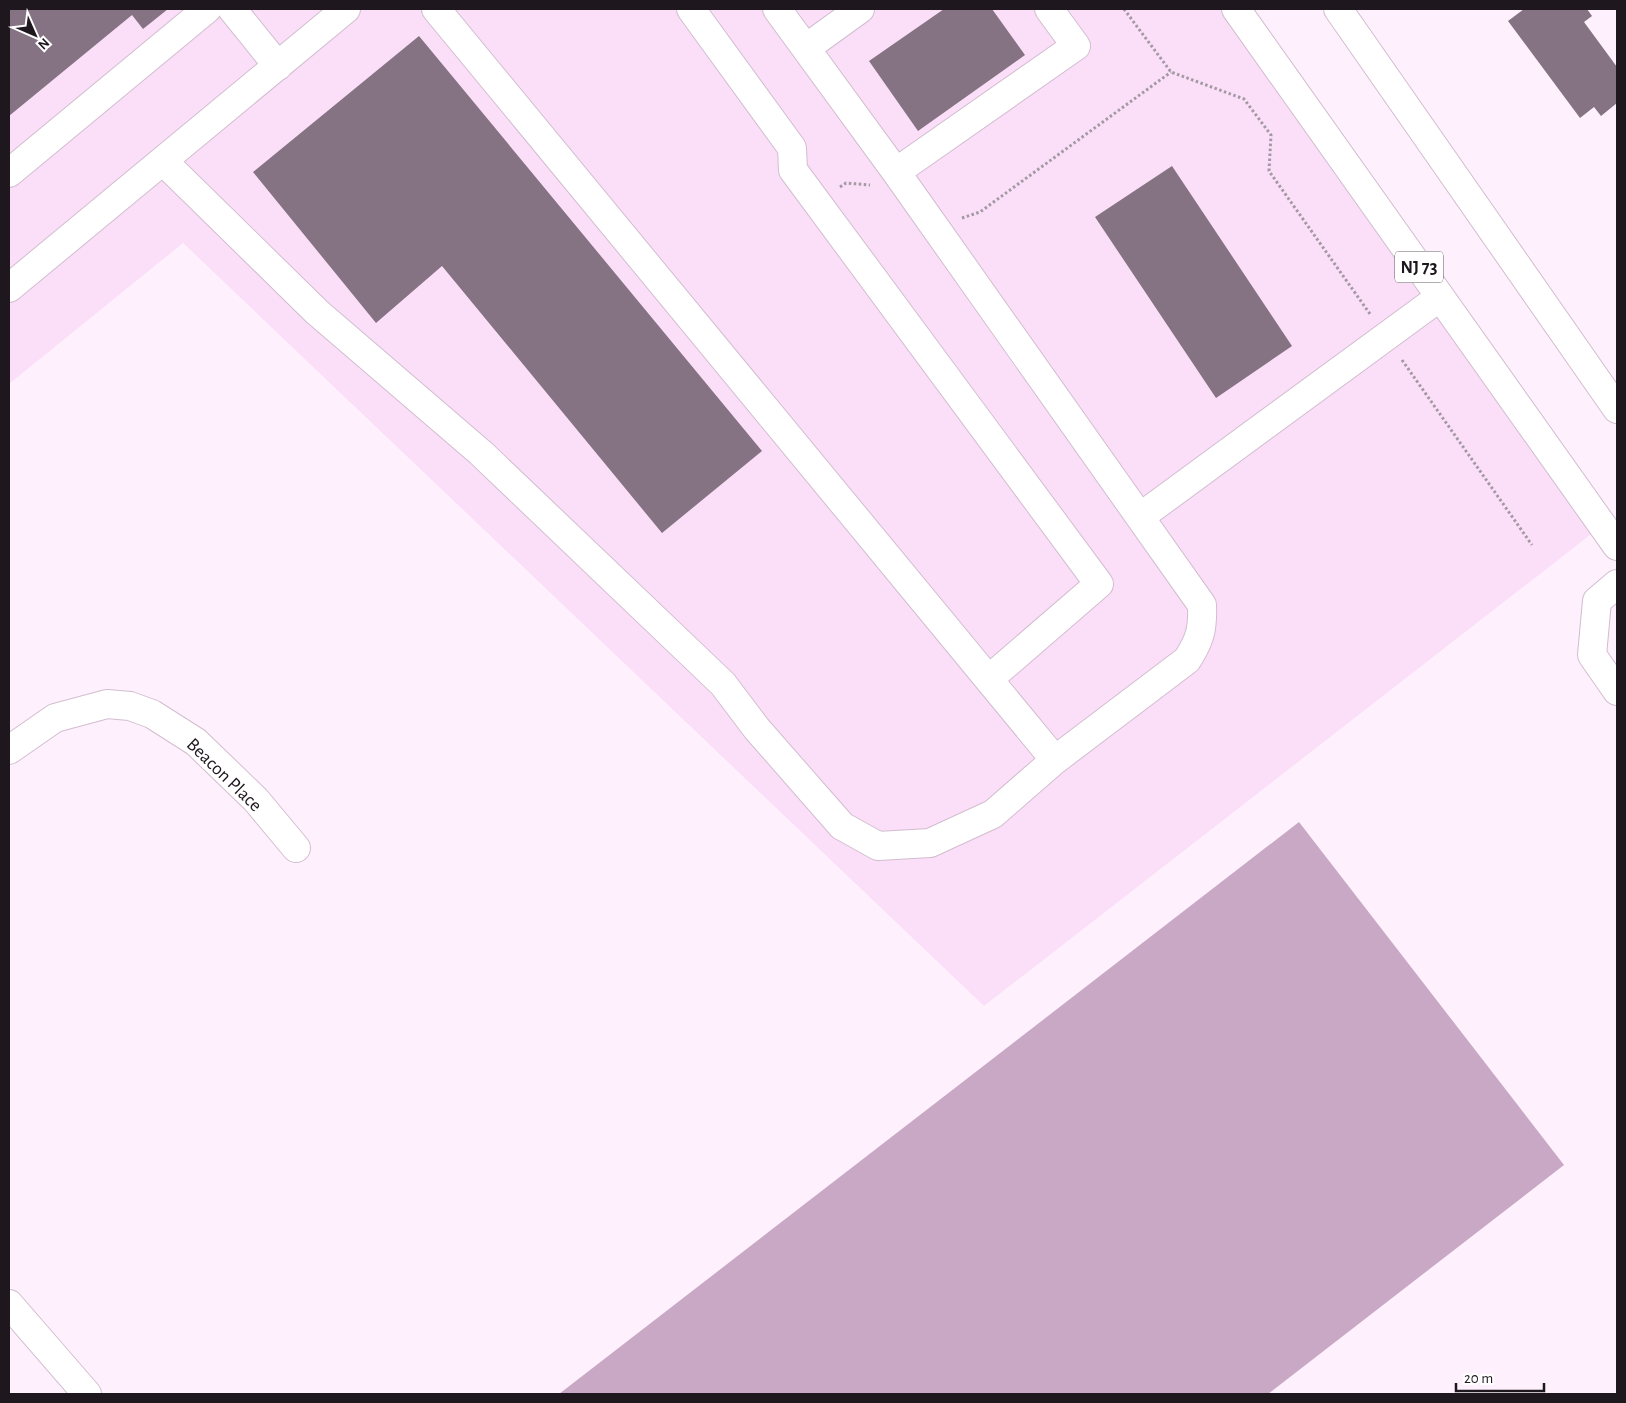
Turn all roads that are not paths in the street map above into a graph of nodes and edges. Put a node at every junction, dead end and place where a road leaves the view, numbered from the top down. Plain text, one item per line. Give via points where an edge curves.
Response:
1 (207, 9) edge
2 (232, 9) edge
3 (346, 9) edge
4 (691, 9) edge
5 (777, 9) edge
6 (860, 9) edge
7 (1049, 9) edge
8 (1236, 9) edge
9 (1346, 12) edge
10 (449, 13) edge
11 (806, 48) junction
12 (278, 66) junction
13 (163, 161) junction
14 (896, 172) junction
15 (9, 173) edge
16 (9, 288) edge
17 (1440, 297) junction
18 (1617, 409) edge
19 (1140, 517) junction
20 (1617, 546) edge
21 (1617, 584) edge
22 (989, 680) junction
23 (1617, 691) edge
24 (9, 750) edge
25 (1055, 760) junction
26 (296, 848) dead end
27 (9, 1304) edge
28 (87, 1394) edge

1 - 15 main road
2 - 12 main road
3 - 12 main road
4 - 22 main road via 792,148 793,170 1098,584
5 - 11 main road
6 - 11 main road
7 - 14 main road via 1076,46
8 - 17 main road, NJ 73
9 - 18 main road
10 - 22 main road
11 - 14 main road
12 - 13 main road
13 - 16 main road
13 - 25 main road via 317,312 481,453 723,684 842,826 878,846 930,843 993,814
14 - 19 main road
17 - 19 main road
17 - 20 main road, NJ 73
19 - 25 main road via 1202,605 1203,624 1198,643 1187,660
21 - 23 main road via 1596,601 1592,655
22 - 25 main road
24 - 26 main road, Beacon Place via 55,718 107,704 130,706 152,714 196,742 256,800
27 - 28 main road

